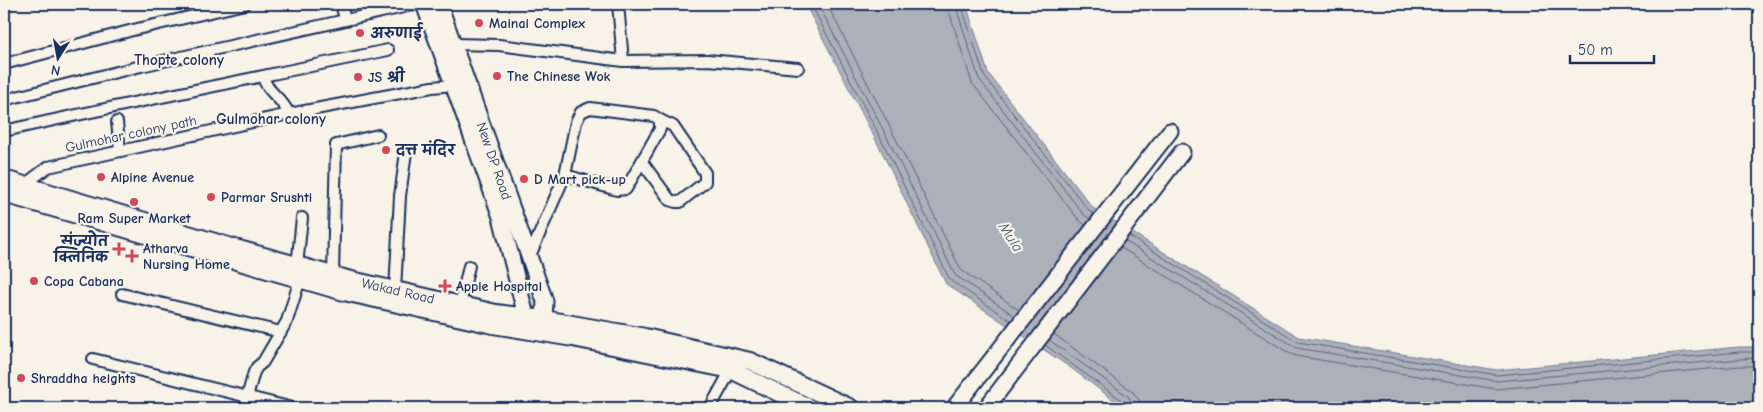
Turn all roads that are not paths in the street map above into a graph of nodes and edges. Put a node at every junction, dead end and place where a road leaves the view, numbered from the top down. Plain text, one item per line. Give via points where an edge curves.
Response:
1 (245, 4) edge
2 (341, 4) edge
3 (417, 4) edge
4 (424, 4) edge
5 (438, 4) edge
6 (618, 4) edge
7 (345, 19) junction
8 (453, 44) junction
9 (388, 50) dead end
10 (623, 61) junction
11 (4, 64) edge
12 (798, 68) dead end
13 (263, 77) junction
14 (454, 85) junction
15 (4, 100) edge
16 (289, 114) junction
17 (660, 120) junction
18 (117, 122) dead end
19 (4, 131) edge
20 (1170, 131) dead end
21 (378, 135) dead end
22 (120, 150) junction
23 (406, 152) dead end
24 (1182, 152) dead end
25 (642, 162) junction
26 (565, 175) junction
27 (4, 179) edge
28 (28, 186) junction
29 (4, 194) edge
30 (302, 218) dead end
31 (528, 259) junction
32 (469, 266) dead end
33 (300, 271) junction
34 (333, 275) junction
35 (395, 291) junction
36 (122, 294) dead end
37 (460, 305) junction
38 (535, 324) junction
39 (281, 332) junction
40 (93, 359) dead end
41 (731, 370) junction
42 (247, 397) junction
43 (244, 408) edge
44 (293, 408) edge
45 (710, 408) edge
46 (810, 408) edge
47 (851, 408) edge
48 (954, 408) edge
49 (986, 408) edge

1 - 11 street
2 - 7 street
3 - 7 street
4 - 14 main road, New DP Road
5 - 8 main road, New DP Road
6 - 10 street
7 - 15 street
8 - 10 street via 499,45
8 - 31 main road, New DP Road
9 - 13 street
10 - 12 street via 708,60
13 - 16 street via 266,86 281,100
13 - 19 street
14 - 16 street, Gulmohar colony path
14 - 38 main road, New DP Road
16 - 22 street, Gulmohar colony path
17 - 25 street via 660,129
17 - 25 street via 673,126 704,170 705,182 676,202 670,200
17 - 26 street via 654,116 590,108 581,112
18 - 22 street
20 - 48 main road
21 - 34 street via 336,145
22 - 28 street, Gulmohar colony path via 48,167
23 - 35 street via 400,196
24 - 49 main road
25 - 26 street via 626,189 617,190
26 - 31 street
27 - 28 main road, Wakad Road
28 - 33 main road, Wakad Road
29 - 33 main road, Wakad Road
30 - 33 street
31 - 38 main road, New DP Road via 545,301
32 - 37 street
33 - 34 main road, Wakad Road
33 - 38 main road, Wakad Road via 426,312 493,326
33 - 39 street
34 - 35 main road, Wakad Road
35 - 37 main road, Wakad Road
36 - 39 street
37 - 38 main road, Wakad Road
38 - 41 main road, Wakad Road
38 - 47 main road, Wakad Road via 644,337 750,360
39 - 42 street via 257,367
40 - 42 street
41 - 45 street
41 - 46 main road, Wakad Road
42 - 43 street
42 - 44 street

